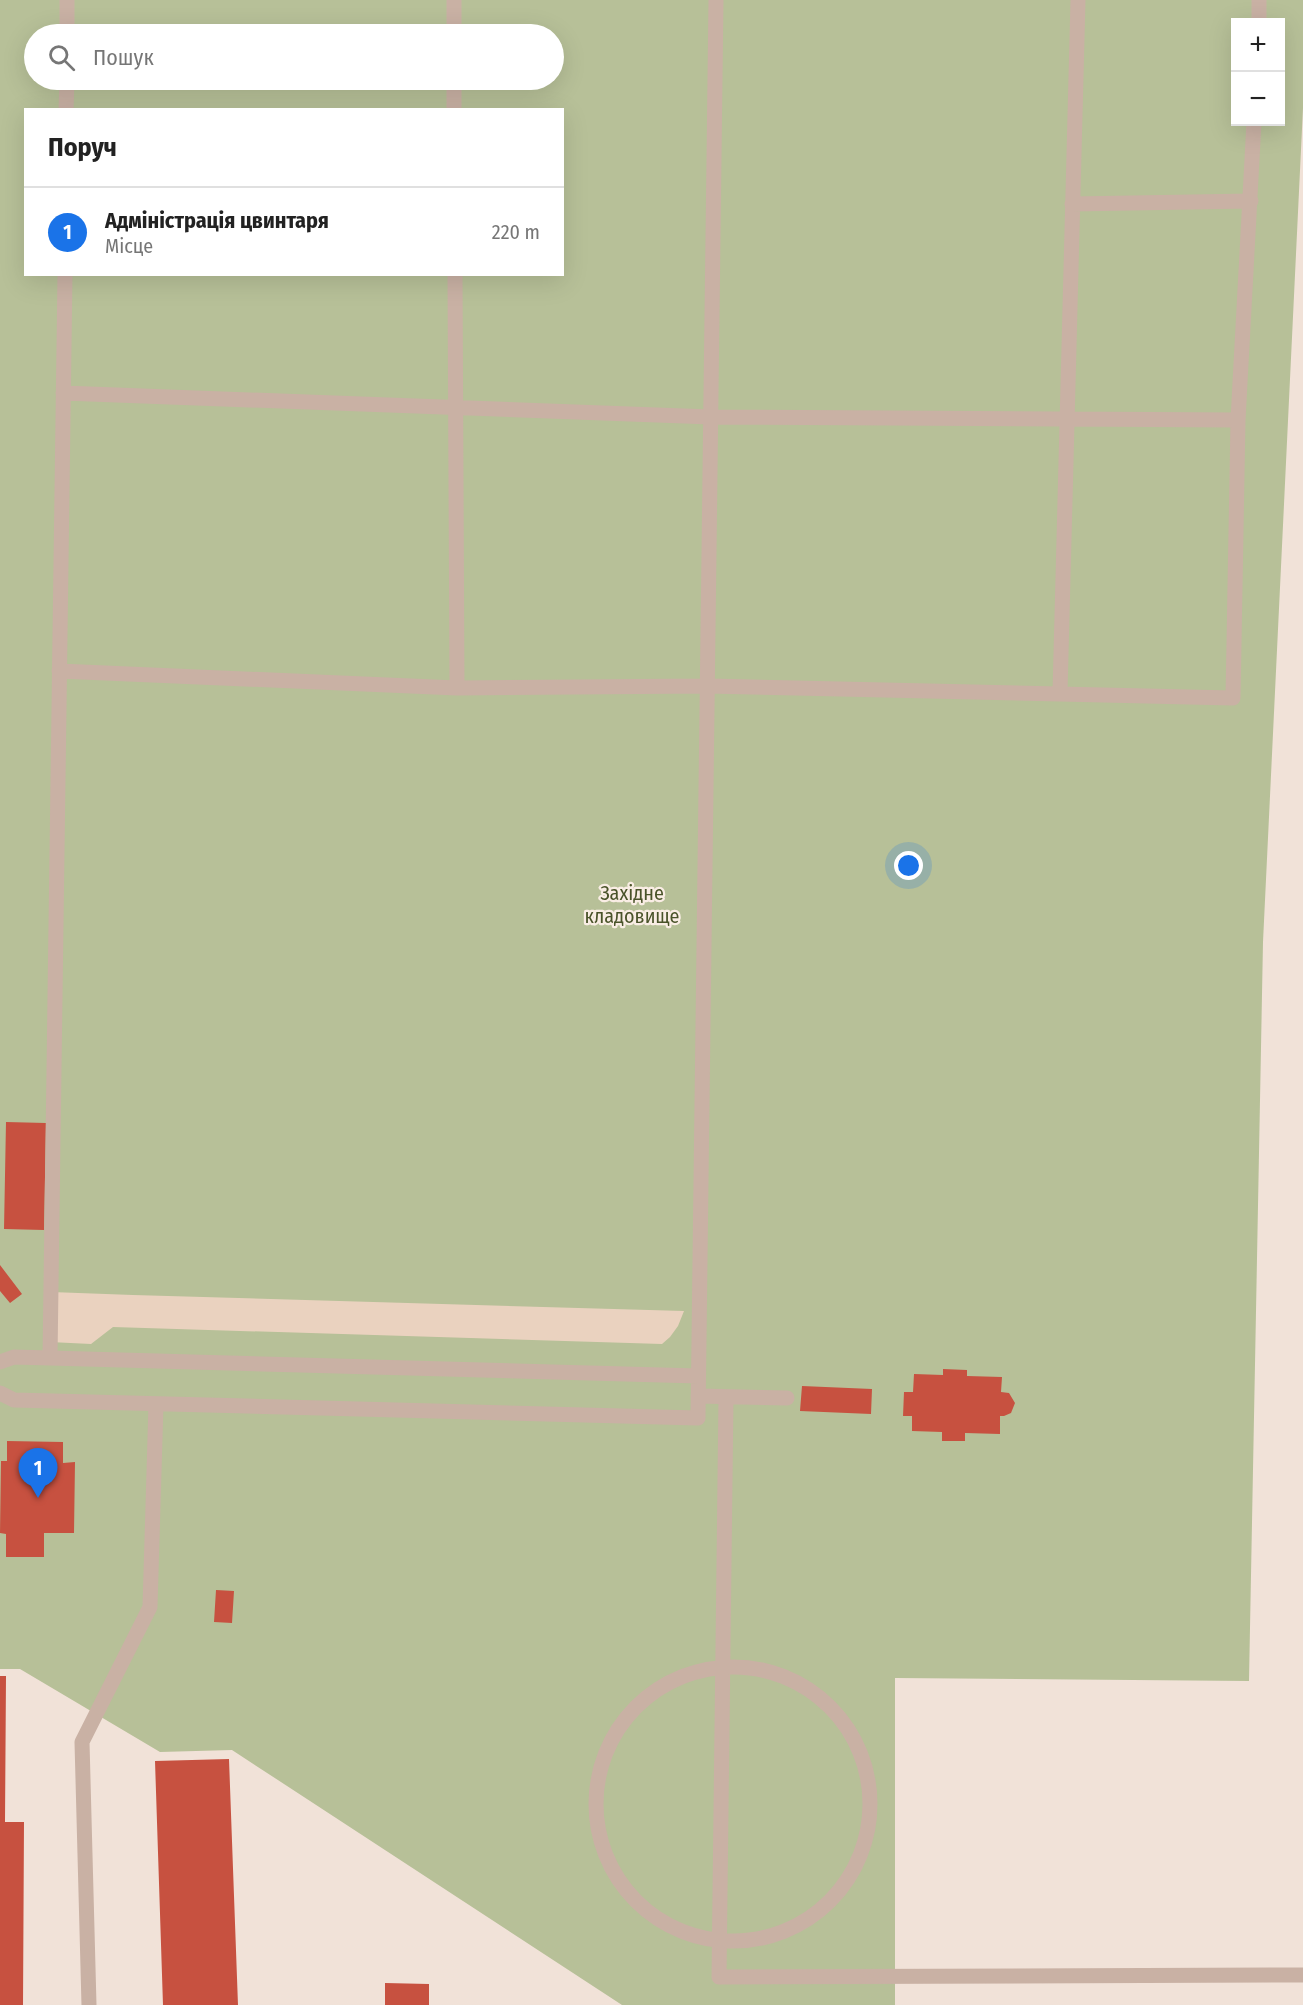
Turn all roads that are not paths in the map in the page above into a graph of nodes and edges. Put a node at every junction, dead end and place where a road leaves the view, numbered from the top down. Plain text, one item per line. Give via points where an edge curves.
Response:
1 (67, 0) edge
2 (454, 0) edge
3 (716, 0) edge
4 (1078, 0) edge
5 (1259, 0) edge
6 (1258, 18) edge
7 (67, 24) edge
8 (454, 24) edge
9 (66, 90) edge
10 (454, 90) edge
11 (66, 108) edge
12 (454, 108) edge
13 (1254, 126) edge
14 (1251, 201) junction
15 (1072, 204) junction
16 (65, 276) edge
17 (455, 276) edge
18 (63, 393) junction
19 (456, 408) junction
20 (711, 417) junction
21 (1067, 419) junction
22 (1239, 420) junction
23 (59, 671) junction
24 (707, 686) junction
25 (457, 688) junction
26 (1059, 693) junction
27 (50, 1358) junction
28 (0, 1362) edge
29 (698, 1376) junction
30 (0, 1393) edge
31 (698, 1396) junction
32 (726, 1397) junction
33 (787, 1398) dead end
34 (156, 1404) junction
35 (724, 1667) junction
36 (720, 1941) junction
37 (1303, 1975) edge
38 (88, 2005) edge

1 - 7 lane
2 - 8 lane
3 - 20 lane
4 - 15 lane
5 - 6 lane
9 - 11 lane
10 - 12 lane
13 - 14 lane
14 - 15 lane
14 - 22 lane
15 - 21 lane
16 - 18 lane
17 - 19 lane
18 - 19 lane
18 - 23 lane
19 - 20 lane
19 - 25 lane
20 - 21 lane
20 - 24 lane
21 - 22 lane
21 - 26 lane
22 - 26 lane via 1233,698
23 - 25 lane
23 - 27 lane
24 - 25 lane
24 - 26 lane
24 - 29 lane
27 - 28 lane via 14,1357
27 - 29 lane
29 - 31 lane
30 - 34 lane via 14,1400
31 - 32 lane
31 - 34 lane via 698,1418
32 - 33 lane
32 - 35 lane
34 - 38 lane via 150,1607 82,1742
35 - 36 lane
35 - 36 lane via 680,1677 641,1701 613,1737 597,1780 597,1825 610,1868 638,1904 676,1929
35 - 36 lane via 769,1672 810,1691 843,1722 864,1762 871,1807 863,1851 841,1891 807,1921 765,1939
36 - 37 lane via 719,1977

